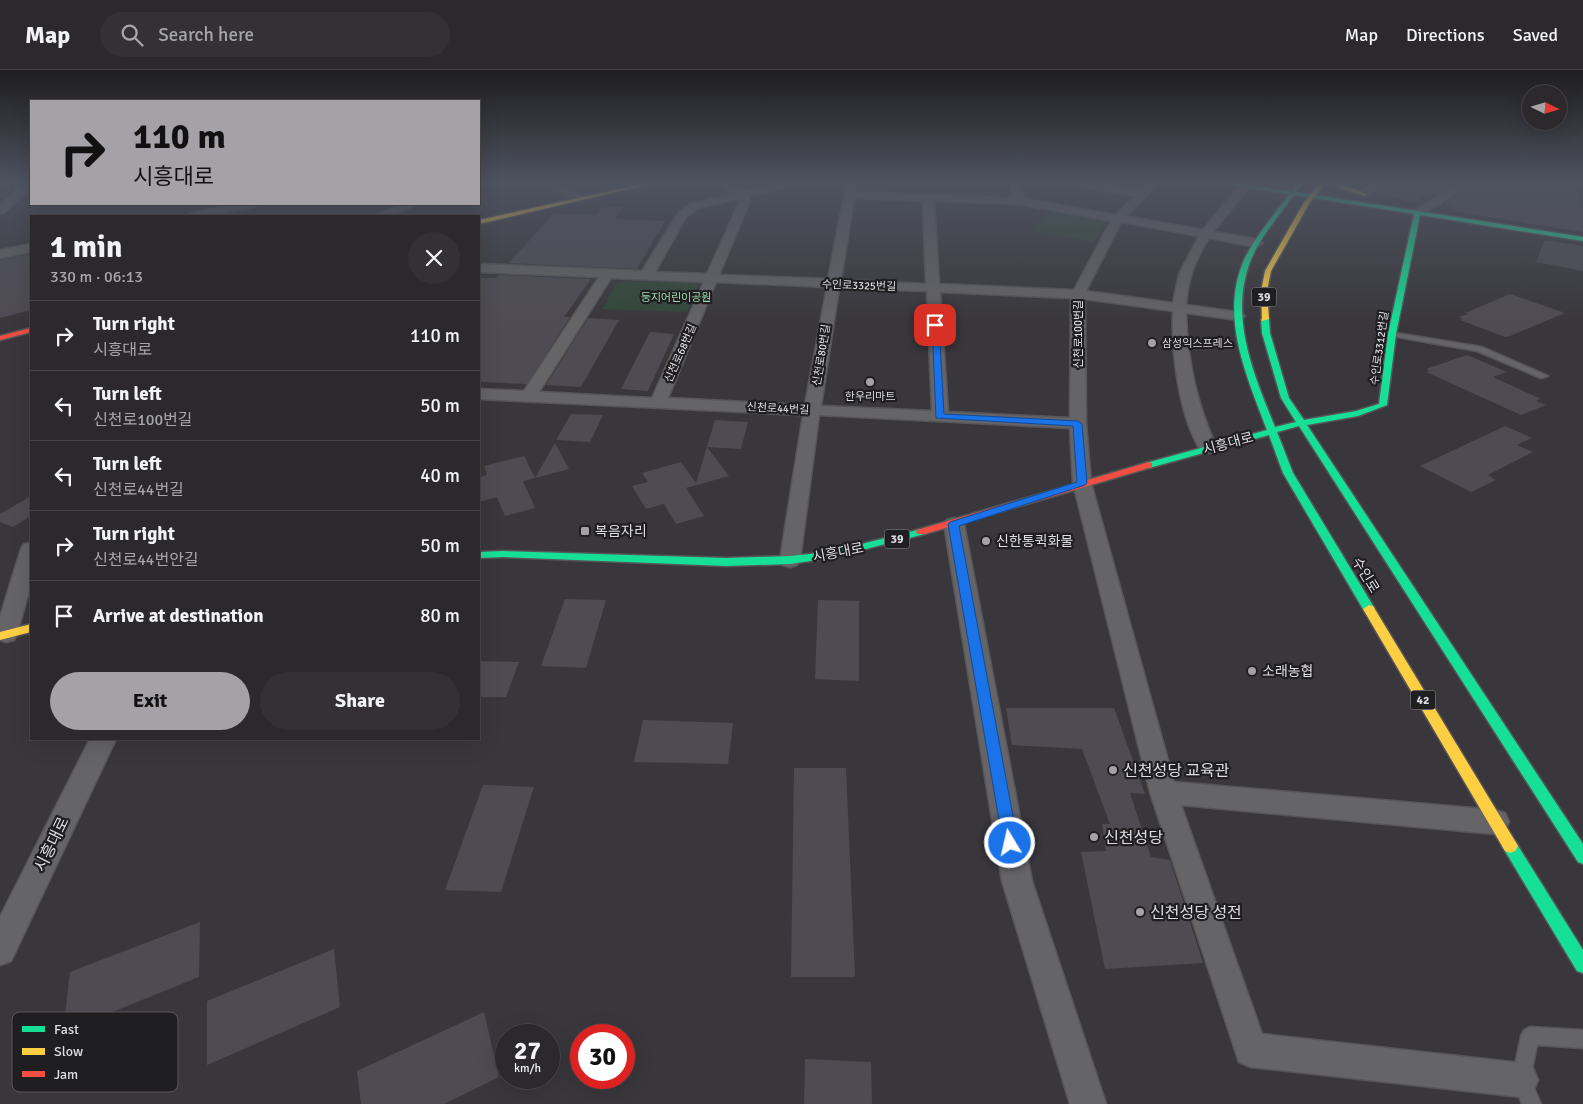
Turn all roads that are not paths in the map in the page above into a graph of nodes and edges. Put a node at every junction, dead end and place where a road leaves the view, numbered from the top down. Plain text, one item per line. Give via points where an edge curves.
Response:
1 (674, 229) edge
2 (733, 229) edge
3 (843, 229) edge
4 (930, 229) edge
5 (1112, 229) edge
6 (1181, 229) edge
7 (1212, 229) edge
8 (1266, 229) edge
9 (1291, 229) edge
10 (1414, 229) edge
11 (1521, 229) edge
12 (1208, 234) junction
13 (1583, 239) edge
14 (1257, 243) junction
15 (30, 248) edge
16 (0, 254) edge
17 (480, 268) edge
18 (607, 274) junction
19 (646, 276) junction
20 (712, 279) junction
21 (833, 284) junction
22 (933, 288) junction
23 (1078, 294) junction
24 (1181, 308) junction
25 (1238, 316) junction
26 (30, 330) edge
27 (1392, 334) junction
28 (0, 338) edge
29 (1544, 376) dead end
30 (480, 394) edge
31 (529, 396) junction
32 (658, 402) junction
33 (812, 410) junction
34 (940, 416) junction
35 (1301, 423) junction
36 (1078, 424) junction
37 (1272, 431) junction
38 (1208, 448) junction
39 (1082, 483) junction
40 (954, 524) junction
41 (30, 550) edge
42 (480, 555) edge
43 (790, 560) junction
44 (30, 628) edge
45 (3, 635) edge
46 (103, 740) edge
47 (1163, 792) junction
48 (1495, 822) junction
49 (1583, 857) edge
50 (0, 950) edge
51 (1583, 965) edge
52 (1583, 1039) edge
53 (1526, 1092) edge
54 (1088, 1104) edge

1 - 19 street
2 - 20 street, 신천로68번길
3 - 21 street, 신천로80번길
4 - 22 street
5 - 23 street, 신천로100번길
6 - 12 street
7 - 12 street
8 - 14 main road, 수인로 / 39
9 - 35 main road, 수인로 / 39 via 1268,271 1264,291 1266,333 1285,398
10 - 27 main road, 수인로3312번길
11 - 13 main road
12 - 14 street
12 - 24 street via 1195,251 1183,281
14 - 25 main road, 수인로 / 39 via 1247,261 1240,285
15 - 16 street
17 - 18 street, 수인로3325번길
18 - 19 street, 수인로3325번길
18 - 31 street
19 - 20 street, 수인로3325번길
20 - 21 street, 수인로3325번길
20 - 32 street, 신천로68번길
21 - 22 street, 수인로3325번길
21 - 33 street, 신천로80번길
22 - 23 street, 수인로3325번길
22 - 34 street
23 - 24 street, 수인로3325번길
23 - 36 street, 신천로100번길
24 - 25 street, 수인로3325번길
24 - 38 street via 1179,324 1187,382 1198,426
25 - 37 main road, 수인로 / 39 via 1246,364
26 - 28 main road
27 - 29 lane via 1479,349
27 - 35 main road, 수인로3312번길 via 1383,404 1358,413
30 - 31 street, 신천로44번길
31 - 32 street, 신천로44번길
32 - 33 street, 신천로44번길
33 - 34 street, 신천로44번길
33 - 43 street, 신천로80번길
34 - 36 street, 신천로44번길
35 - 37 main road, 시흥대로 / 39
35 - 49 main road, 수인로
36 - 39 street, 신천로100번길
37 - 38 main road, 시흥대로 / 39
37 - 48 main road, 수인로 / 42 via 1288,473
38 - 39 main road, 시흥대로 / 39
39 - 40 main road, 시흥대로 / 39
39 - 47 street, 신천로100번길
40 - 43 main road, 시흥대로 / 39 via 830,555
40 - 54 street via 1017,882
41 - 45 street
42 - 43 main road, 시흥대로 / 39 via 726,562
44 - 45 main road
46 - 50 street, 시흥대로
47 - 48 street
47 - 53 street, 신천로100번길 via 1251,1050
48 - 51 main road, 수인로 / 42
52 - 53 lane via 1530,1036

